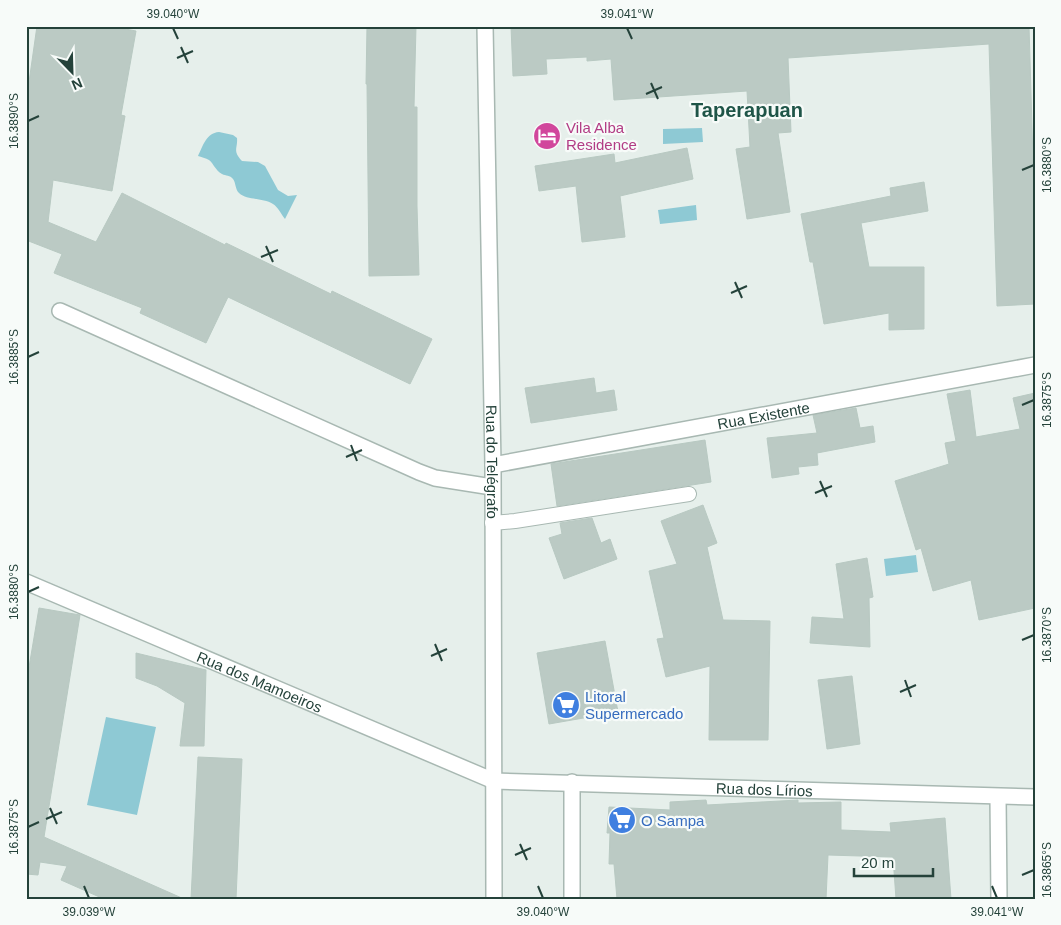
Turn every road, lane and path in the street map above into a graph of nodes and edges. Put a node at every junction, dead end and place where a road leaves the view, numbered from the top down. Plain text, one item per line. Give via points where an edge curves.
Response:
1 (485, 26) edge
2 (60, 311) dead end
3 (1035, 365) edge
4 (493, 465) junction
5 (492, 487) junction
6 (689, 494) dead end
7 (492, 523) junction
8 (26, 582) edge
9 (494, 780) junction
10 (572, 782) junction
11 (998, 797) junction
12 (1035, 798) edge
13 (494, 899) edge
14 (572, 899) edge
15 (999, 899) edge

1 - 4 street, Rua do Telégrafo
2 - 5 street via 419,472 435,478
3 - 4 street, Rua Existente
4 - 5 street, Rua do Telégrafo
5 - 7 street, Rua do Telégrafo
6 - 7 lane
7 - 9 street, Rua do Telégrafo
8 - 9 street, Rua dos Mamoeiros
9 - 10 street, Rua dos Lírios
9 - 13 street, Rua do Telégrafo
10 - 11 street, Rua dos Lírios
10 - 14 street
11 - 12 street, Rua dos Lírios
11 - 15 street

